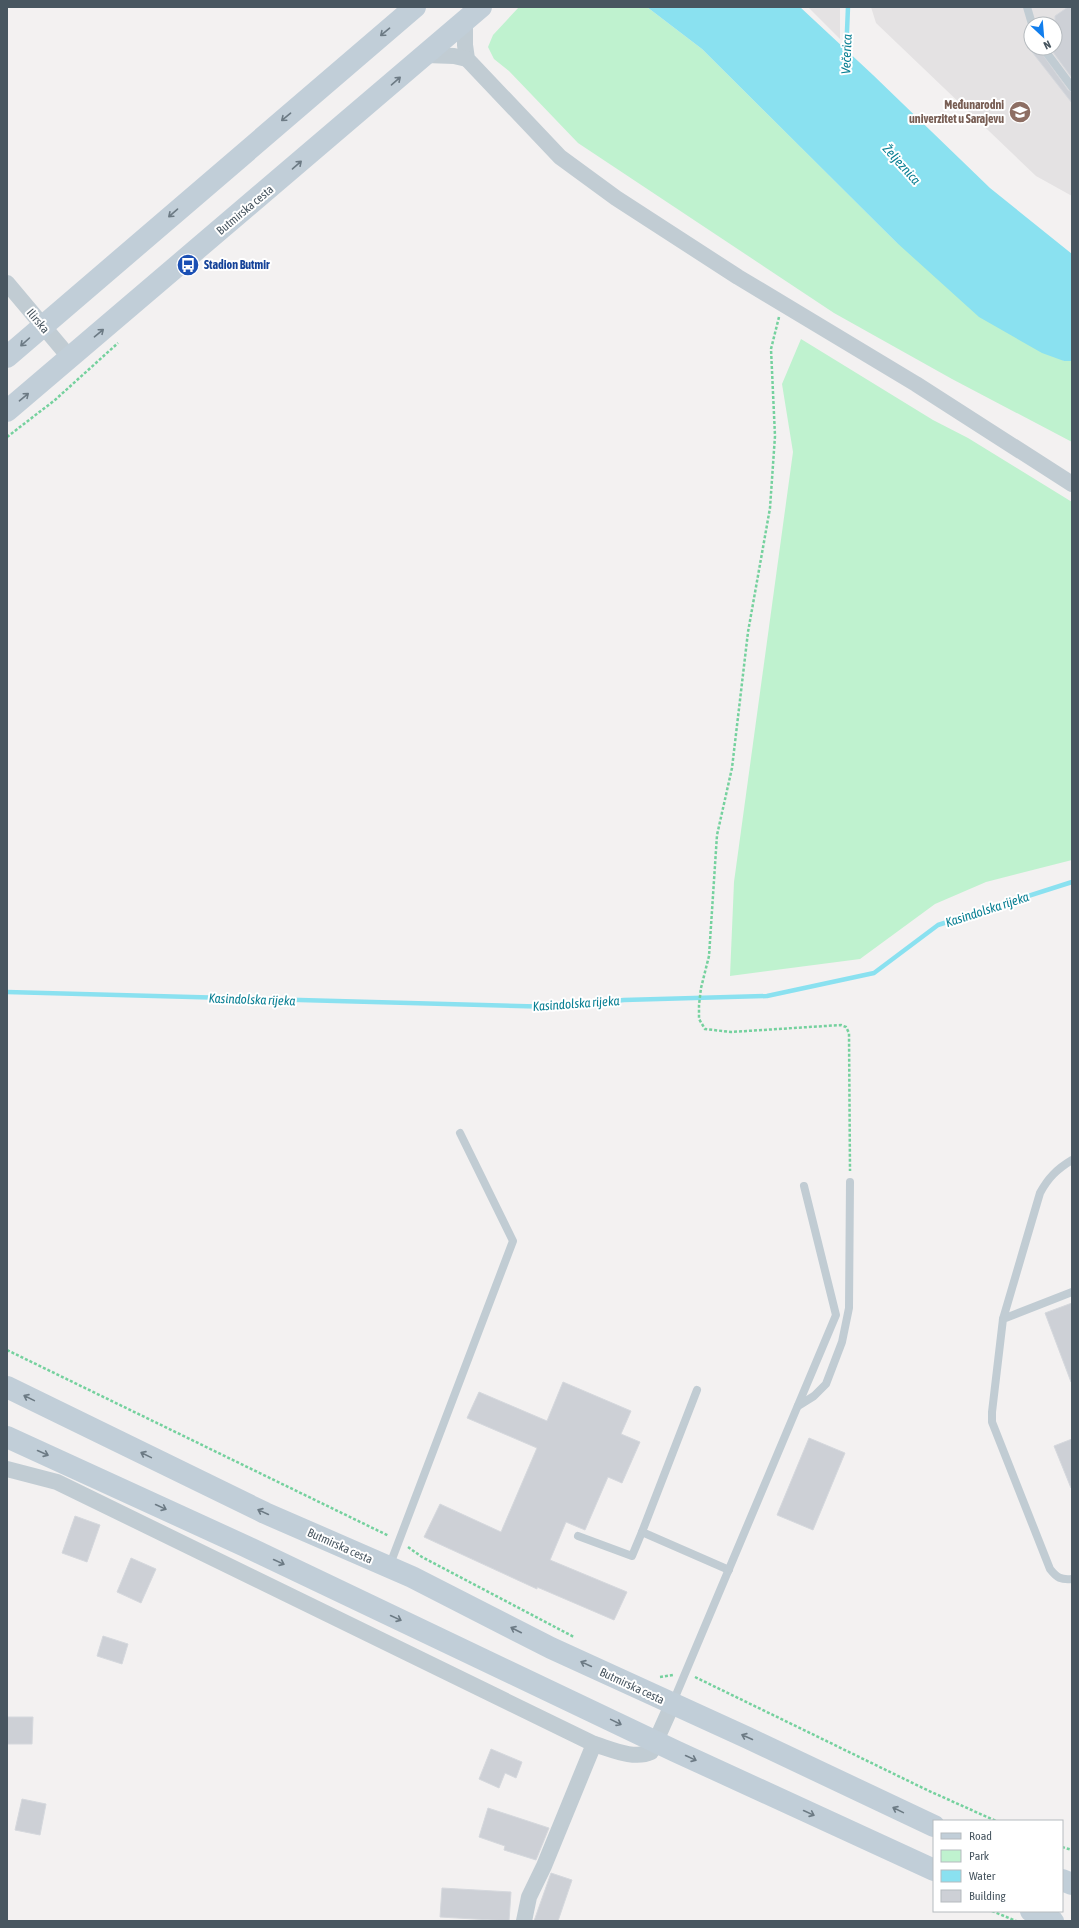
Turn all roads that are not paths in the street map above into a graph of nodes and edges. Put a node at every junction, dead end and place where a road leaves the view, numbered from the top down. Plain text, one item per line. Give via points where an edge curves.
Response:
1 (415, 7) edge
2 (481, 7) edge
3 (465, 21) junction
4 (426, 55) junction
5 (1049, 56) edge
6 (467, 59) junction
7 (1072, 87) edge
8 (7, 283) edge
9 (42, 326) junction
10 (7, 357) edge
11 (70, 358) junction
12 (7, 411) edge
13 (1072, 484) edge
14 (460, 1132) dead end
15 (1072, 1160) edge
16 (850, 1182) road end
17 (804, 1186) dead end
18 (1072, 1292) edge
19 (1004, 1319) junction
20 (7, 1387) edge
21 (697, 1390) dead end
22 (798, 1406) junction
23 (7, 1438) edge
24 (7, 1469) edge
25 (642, 1532) junction
26 (578, 1536) dead end
27 (388, 1568) junction
28 (729, 1570) junction
29 (1072, 1579) edge
30 (672, 1704) junction
31 (656, 1741) junction
32 (594, 1744) junction
33 (933, 1826) edge
34 (933, 1870) edge
35 (1033, 1912) edge
36 (524, 1921) edge
37 (1053, 1921) edge

1 -> 9 main road
2 - 3 main road, Butmirska cesta
3 - 4 main road, Butmirska cesta
3 - 6 street
4 - 6 street
11 -> 4 main road, Butmirska cesta
5 - 7 lane
6 - 13 street via 560,158 616,198 738,277 916,384
8 - 9 street, Ilirska
9 -> 10 main road
9 - 11 street, Ilirska
12 -> 11 main road, Butmirska cesta
14 - 27 lane via 514,1241
15 - 19 lane via 1061,1166 1049,1178 1040,1193
16 - 22 lane via 849,1308 842,1342 826,1384 814,1396
17 - 22 lane via 836,1316
18 - 19 lane
19 - 29 lane via 992,1422 1050,1569 1063,1580
27 -> 20 main road, Butmirska cesta via 265,1513
21 - 25 lane
22 - 28 lane
23 -> 31 main road via 259,1553
24 - 32 street, Butmirska cesta via 58,1482
25 - 26 lane via 632,1556
25 - 28 lane
30 -> 27 main road, Butmirska cesta via 551,1648 412,1577
28 - 30 lane
30 - 31 street, Butmirska cesta
33 -> 30 main road, Butmirska cesta
31 - 32 street, Butmirska cesta via 651,1752 644,1756
31 -> 34 main road
32 - 36 street via 529,1897
35 - 37 main road

